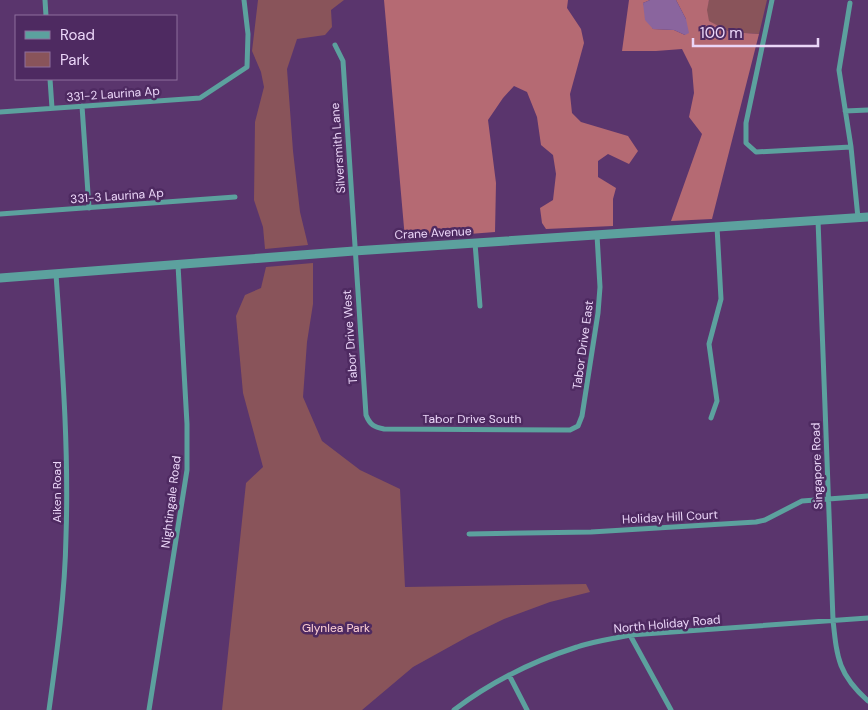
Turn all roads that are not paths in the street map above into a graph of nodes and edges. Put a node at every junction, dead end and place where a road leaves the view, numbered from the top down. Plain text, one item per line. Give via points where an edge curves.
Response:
1 (45, 0) edge
2 (244, 0) edge
3 (772, 0) edge
4 (850, 3) dead end
5 (46, 15) edge
6 (335, 45) dead end
7 (50, 80) edge
8 (82, 106) junction
9 (52, 108) junction
10 (868, 110) edge
11 (844, 111) junction
12 (0, 112) edge
13 (851, 147) junction
14 (235, 197) dead end
15 (89, 208) junction
16 (0, 214) edge
17 (868, 217) edge
18 (858, 218) junction
19 (818, 220) junction
20 (717, 227) junction
21 (597, 235) junction
22 (475, 243) junction
23 (354, 250) junction
24 (178, 265) junction
25 (56, 274) junction
26 (0, 278) edge
27 (480, 306) dead end
28 (711, 418) dead end
29 (368, 421) joint
30 (578, 426) joint
31 (868, 496) edge
32 (828, 499) junction
33 (469, 534) dead end
34 (868, 618) edge
35 (833, 620) junction
36 (630, 635) junction
37 (508, 675) junction
38 (868, 701) edge
39 (49, 710) edge
40 (149, 710) edge
41 (454, 710) edge
42 (527, 710) edge
43 (671, 710) edge

1 - 5 street
2 - 8 street, 331-2 Laurina Ap via 247,66 200,98
3 - 13 street via 746,123 746,143 756,152
4 - 11 street via 839,70
6 - 23 street, Silversmith Lane via 343,61
7 - 9 street
8 - 9 street, 331-2 Laurina Ap
8 - 15 street
9 - 12 street, 331-2 Laurina Ap
10 - 11 street
11 - 13 street
13 - 18 street
14 - 15 street, 331-3 Laurina Ap
15 - 16 street, 331-3 Laurina Ap
17 - 18 street, Crane Avenue
18 - 19 street, Crane Avenue
19 - 20 street, Crane Avenue
19 - 32 street, Singapore Road
20 - 21 street, Crane Avenue
20 - 28 street via 721,299 709,344 717,401
21 - 22 street, Crane Avenue
21 - 30 street, Tabor Drive East via 598,313
22 - 23 street, Crane Avenue
22 - 27 street
23 - 24 street, Crane Avenue
23 - 29 street, Tabor Drive West
24 - 25 street, Crane Avenue
24 - 40 street, Nightingale Road via 187,470
25 - 26 street, Crane Avenue
25 - 39 street, Aiken Road via 66,431 66,538 60,632
29 - 30 street, Tabor Drive South via 384,429 570,430
31 - 32 street, Holiday Hill Court
32 - 33 street, Holiday Hill Court via 802,501 756,522 591,532
32 - 35 street, Singapore Road
34 - 35 street, North Holiday Road
35 - 36 street, North Holiday Road
35 - 38 street, Singapore Road via 836,654 843,672
36 - 37 street, North Holiday Road via 578,646
36 - 43 street
37 - 41 street, North Holiday Road
37 - 42 street

